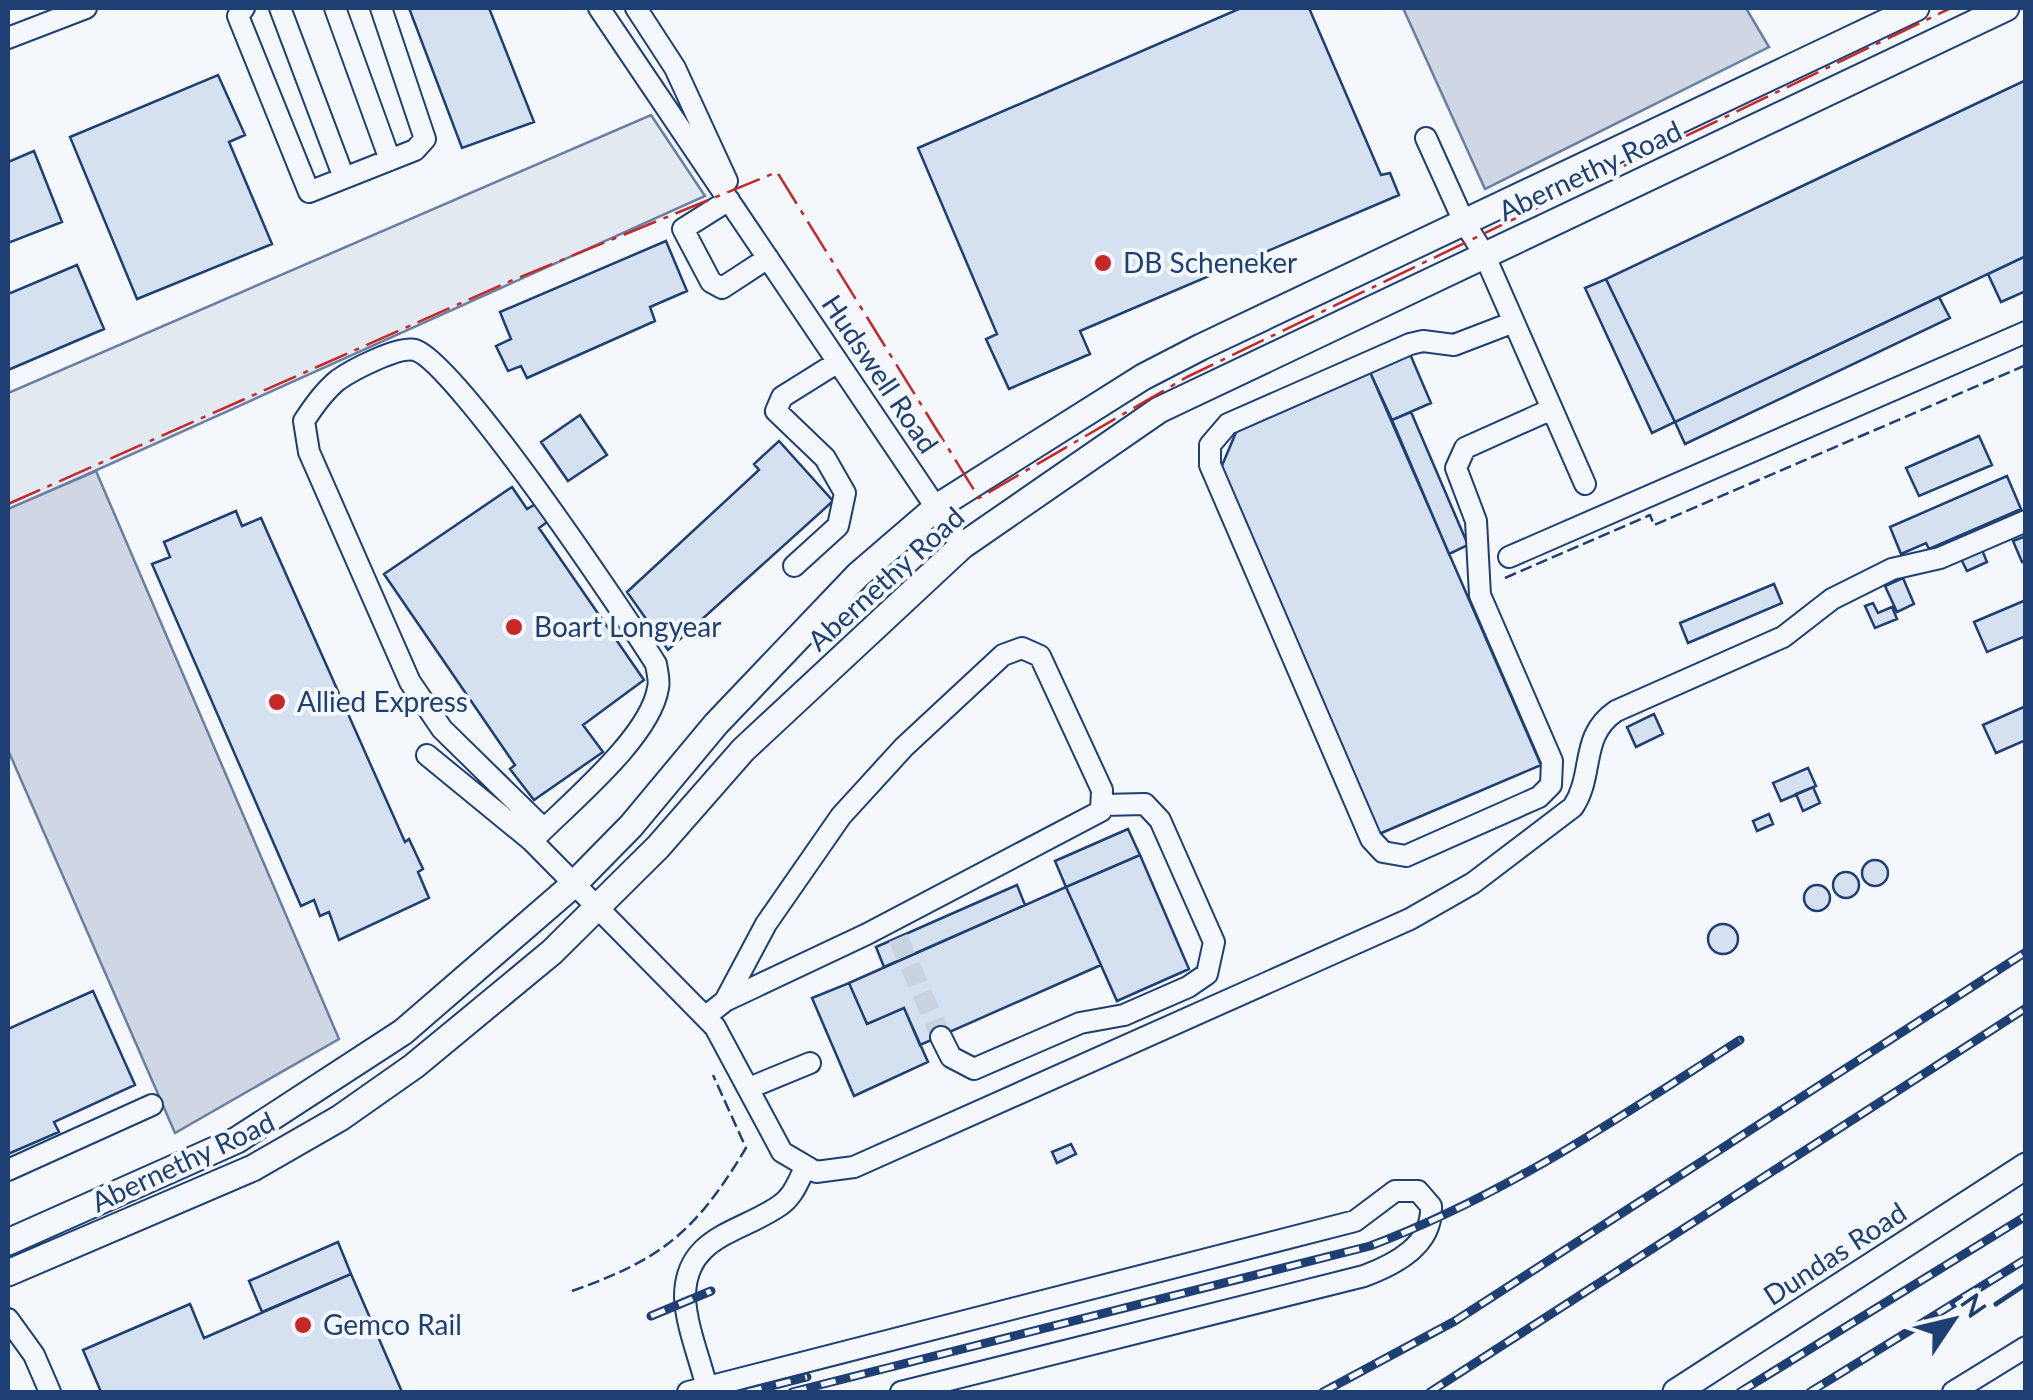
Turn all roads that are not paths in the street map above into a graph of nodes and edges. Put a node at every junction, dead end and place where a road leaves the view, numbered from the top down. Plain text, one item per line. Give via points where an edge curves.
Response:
1 (86, 8) edge
2 (244, 8) edge
3 (280, 8) edge
4 (335, 8) edge
5 (381, 8) edge
6 (599, 8) edge
7 (636, 8) edge
8 (2006, 8) edge
9 (1904, 10) edge
10 (8, 38) edge
11 (1918, 49) junction
12 (1426, 138) dead end
13 (390, 160) junction
14 (344, 178) junction
15 (728, 200) junction
16 (1464, 222) junction
17 (751, 233) junction
18 (1484, 254) junction
19 (768, 258) junction
20 (1514, 322) junction
21 (2026, 332) edge
22 (838, 362) junction
23 (1552, 409) junction
24 (1585, 484) dead end
25 (937, 507) junction
26 (2026, 521) edge
27 (962, 546) junction
28 (1509, 557) dead end
29 (794, 566) dead end
30 (427, 755) dead end
31 (1103, 805) junction
32 (538, 835) junction
33 (573, 886) junction
34 (598, 909) junction
35 (725, 1001) junction
36 (706, 1016) junction
37 (942, 1037) tunnel mouth
38 (810, 1062) dead end
39 (749, 1088) junction
40 (152, 1105) dead end
41 (237, 1140) junction
42 (2026, 1166) edge
43 (254, 1168) junction
44 (805, 1168) junction
45 (8, 1170) edge
46 (8, 1242) edge
47 (8, 1274) edge
48 (8, 1320) edge
49 (2020, 1349) edge
50 (698, 1390) edge
51 (50, 1392) edge
52 (902, 1392) edge
53 (1676, 1392) edge
54 (1953, 1392) edge

1 - 10 street
2 - 14 street via 238,16 309,192
3 - 14 street
4 - 13 street
5 - 13 street via 425,139
6 - 15 street, Hudswell Road
7 - 17 street, Hudswell Road via 675,68
8 - 11 main road, Abernethy Road
9 - 11 street
9 - 16 main road, Abernethy Road
11 - 18 main road, Abernethy Road
12 - 16 street
13 - 14 street
15 - 17 street, Hudswell Road
15 - 19 street via 683,228 710,282 722,288
16 - 18 street
16 - 25 main road, Abernethy Road via 1144,377
17 - 19 street, Hudswell Road
18 - 20 street
18 - 27 main road, Abernethy Road via 1159,410
19 - 22 street, Hudswell Road
20 - 23 street
20 - 23 street via 1454,345 1410,344 1228,424 1210,444 1210,464 1370,839 1392,856 1440,842 1551,786 1552,761 1480,595 1476,521 1456,462 1470,445
21 - 28 street
22 - 25 street, Hudswell Road
22 - 29 street via 776,405 846,492 838,526
23 - 24 street
25 - 27 street, Hudswell Road
25 - 33 main road, Abernethy Road via 846,588
26 - 44 street via 1940,558 1892,569 1832,599 1783,636 1616,711 1594,732 1573,807 1438,904 854,1168
27 - 34 main road, Abernethy Road via 742,750
30 - 32 street
31 - 35 street via 894,930
31 - 35 street via 1046,666 1031,650 1002,655 840,816 766,924
31 - 37 street via 1145,804 1160,820 1214,942 1207,974 1124,1015 1080,1023 974,1070 951,1057
32 - 32 street via 454,743 410,682 309,452 304,421 339,380 403,350 416,350 447,377 656,664 659,687 645,720
32 - 33 street
33 - 34 street
33 - 41 main road, Abernethy Road via 403,1032
34 - 36 street
34 - 43 main road, Abernethy Road via 414,1066
35 - 36 street
36 - 39 street
38 - 39 street
39 - 44 street via 773,1140
40 - 45 street
41 - 43 main road
41 - 46 main road, Abernethy Road
42 - 53 main road, Dundas Road
43 - 47 main road, Abernethy Road
44 - 50 street via 780,1206 711,1240 697,1256 686,1301
48 - 51 street
49 - 54 street
50 - 52 street via 1355,1221 1395,1191 1418,1191 1431,1206 1426,1230 1408,1255 1364,1276

